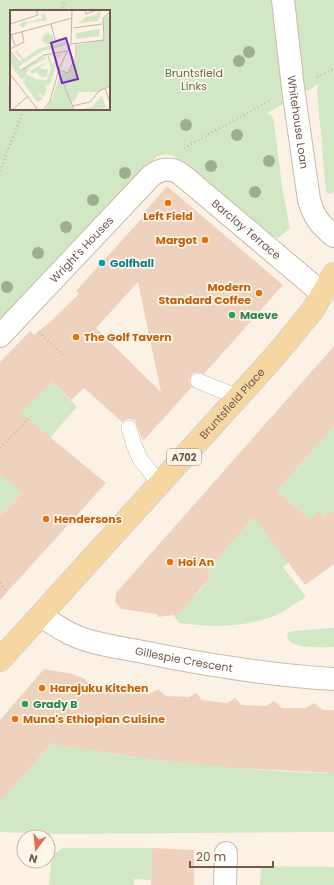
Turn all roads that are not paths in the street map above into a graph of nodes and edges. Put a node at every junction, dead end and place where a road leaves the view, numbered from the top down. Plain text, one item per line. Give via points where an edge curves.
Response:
1 (283, 0) edge
2 (167, 169) joint
3 (334, 236) edge
4 (334, 274) edge
5 (323, 294) junction
6 (0, 336) edge
7 (198, 381) dead end
8 (238, 397) junction
9 (129, 428) dead end
10 (160, 484) junction
11 (41, 616) junction
12 (0, 660) edge
13 (334, 679) edge
14 (226, 853) dead end
15 (225, 885) edge

1 - 3 street, Whitehouse Loan via 309,200 320,224
2 - 5 street, Barclay Terrace via 182,175
2 - 6 street, Wright's Houses via 151,176
4 - 5 main road, Bruntsfield Place / A702
5 - 8 main road, Bruntsfield Place / A702 via 299,328
7 - 8 lane
8 - 10 main road, Bruntsfield Place / A702
9 - 10 lane via 140,458
10 - 11 main road, Bruntsfield Place / A702
11 - 12 main road, A702
11 - 13 street, Gillespie Crescent via 67,632 116,647 216,666
14 - 15 street

